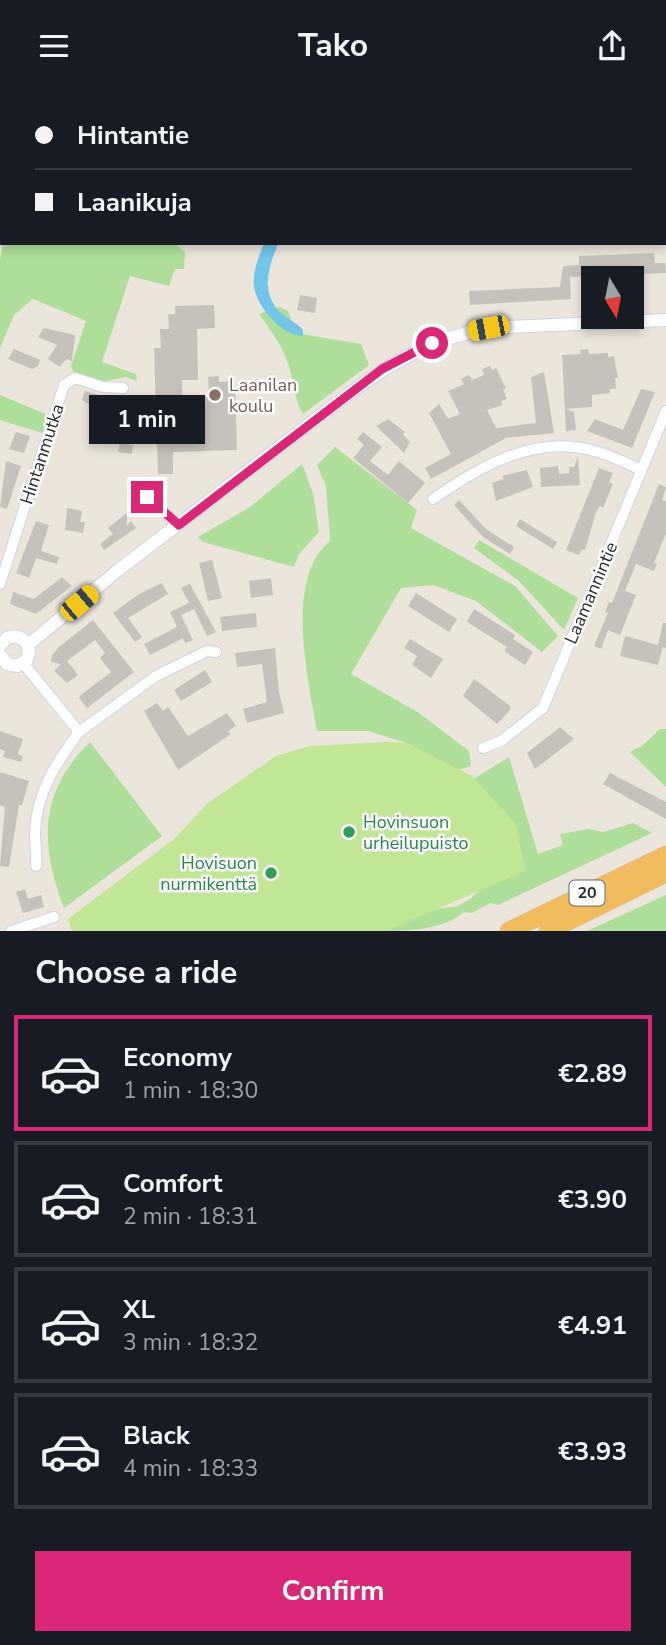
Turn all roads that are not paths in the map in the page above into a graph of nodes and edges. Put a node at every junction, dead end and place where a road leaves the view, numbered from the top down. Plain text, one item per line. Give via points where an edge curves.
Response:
1 (666, 320) edge
2 (123, 388) dead end
3 (666, 411) edge
4 (641, 470) junction
5 (147, 486) dead end
6 (433, 499) dead end
7 (179, 525) junction
8 (0, 584) edge
9 (2, 638) edge
10 (29, 645) junction
11 (216, 652) dead end
12 (1, 660) edge
13 (23, 663) junction
14 (79, 732) junction
15 (483, 748) dead end
16 (666, 855) edge
17 (36, 866) dead end
18 (666, 873) edge
19 (54, 917) dead end
20 (11, 931) edge
21 (509, 931) edge
22 (548, 931) edge

1 - 7 street via 488,328 432,343 382,369
2 - 8 street, Hintanmutka via 75,378 64,385
3 - 4 street, Laamannintie
4 - 6 street via 595,451 573,446 548,448 497,461
4 - 15 street, Laamannintie via 543,708 500,741
5 - 7 street via 149,500
7 - 10 street
9 - 10 street via 19,636
10 - 13 street
11 - 14 street via 207,651 156,676
12 - 13 street via 12,666
13 - 14 street
14 - 17 street via 49,776 38,809
16 - 21 highway, 20
18 - 22 highway, 20
19 - 20 street

